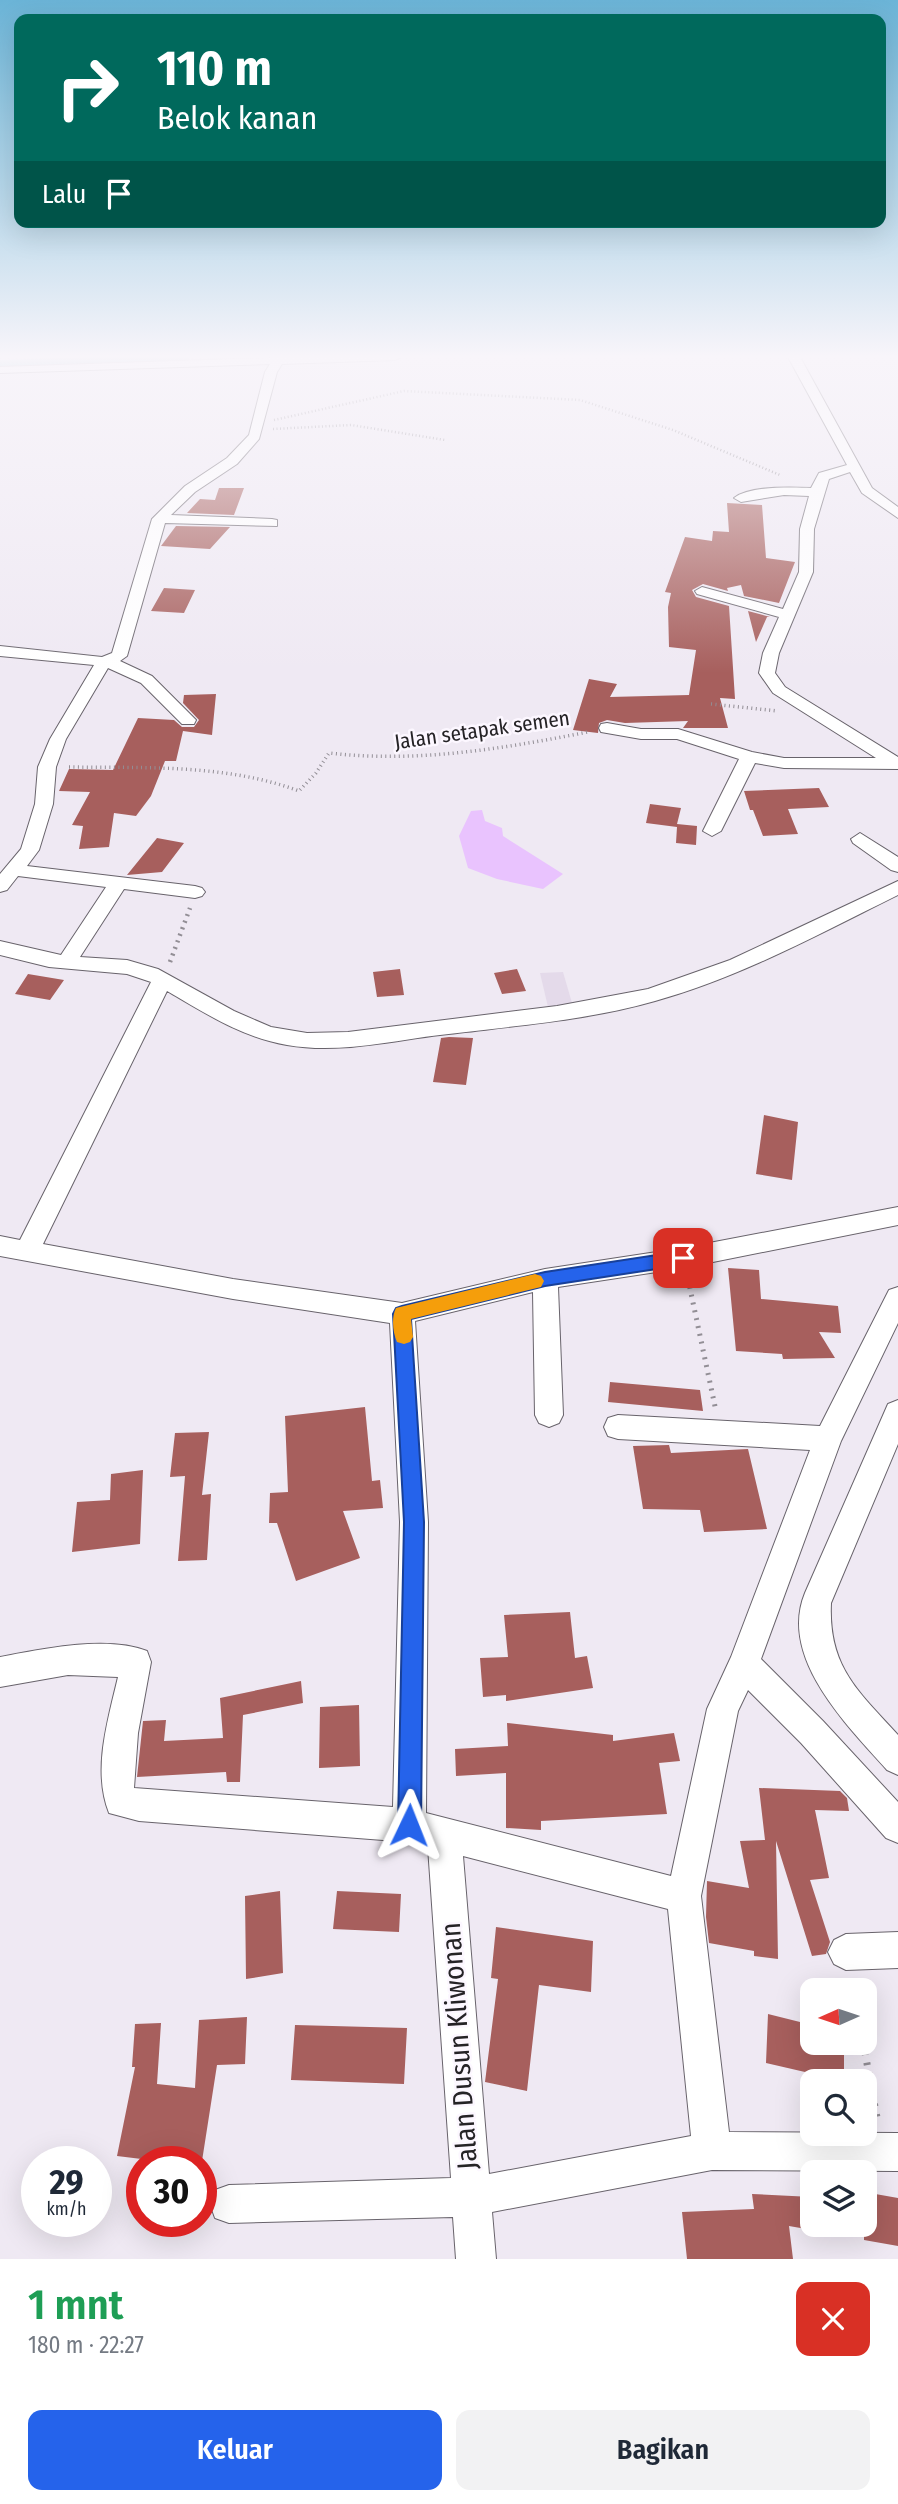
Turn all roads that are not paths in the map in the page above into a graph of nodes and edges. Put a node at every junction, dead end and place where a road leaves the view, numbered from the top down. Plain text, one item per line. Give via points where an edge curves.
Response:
1 (230, 462) edge
2 (850, 462) edge
3 (852, 467) junction
4 (817, 491) junction
5 (741, 498) dead end
6 (898, 514) edge
7 (159, 519) junction
8 (272, 523) dead end
9 (702, 591) dead end
10 (787, 615) junction
11 (0, 651) edge
12 (104, 662) junction
13 (188, 720) dead end
14 (607, 728) road end
15 (749, 757) junction
16 (897, 764) edge
17 (712, 831) dead end
18 (860, 839) dead end
19 (898, 866) edge
20 (16, 870) junction
21 (119, 882) junction
22 (0, 886) edge
23 (898, 887) edge
24 (195, 892) road end
25 (0, 948) edge
26 (66, 962) junction
27 (163, 979) junction
28 (898, 1216) edge
29 (0, 1246) edge
30 (27, 1251) junction
31 (545, 1279) junction
32 (898, 1297) edge
33 (402, 1314) junction
34 (898, 1412) edge
35 (550, 1415) dead end
36 (618, 1427) dead end
37 (828, 1439) junction
38 (744, 1664) junction
39 (0, 1672) edge
40 (898, 1759) edge
41 (895, 1816) edge
42 (409, 1825) junction
43 (444, 1833) junction
44 (684, 1896) junction
45 (898, 1950) edge
46 (846, 1952) dead end
47 (712, 2151) junction
48 (891, 2152) edge
49 (470, 2197) junction
50 (229, 2204) dead end
51 (476, 2259) edge

1 - 7 street via 190,488
2 - 3 street
3 - 4 street via 824,476
3 - 6 street via 872,496
4 - 5 street
4 - 10 street via 807,529 806,572
7 - 8 street
7 - 12 street via 122,650
9 - 10 street
10 - 16 street via 767,673 779,690
11 - 12 street
12 - 13 street via 139,674
12 - 20 street via 58,739 47,767 36,835
14 - 15 street via 678,734
15 - 16 street via 784,764
15 - 17 street
18 - 19 street
20 - 21 street
20 - 22 street
21 - 24 street
21 - 26 street
23 - 27 street via 749,962 679,987 559,1012 410,1032 337,1040 267,1034
25 - 26 street
26 - 27 street via 125,965
27 - 30 street
28 - 31 street via 683,1258
29 - 30 street
30 - 33 street
31 - 33 street
31 - 35 street
32 - 37 street
33 - 42 street via 414,1522
34 - 40 street via 816,1603 813,1623 817,1647 835,1688
36 - 37 street
37 - 38 street
38 - 41 street
38 - 44 street via 723,1709
39 - 42 street via 68,1660 135,1662 117,1774 121,1801
42 - 43 street
43 - 44 street
43 - 49 street, Jalan Dusun Kliwonan
44 - 47 street
45 - 46 street
47 - 48 street
47 - 49 street
49 - 50 street
49 - 51 street, Jalan Dusun Kliwonan

